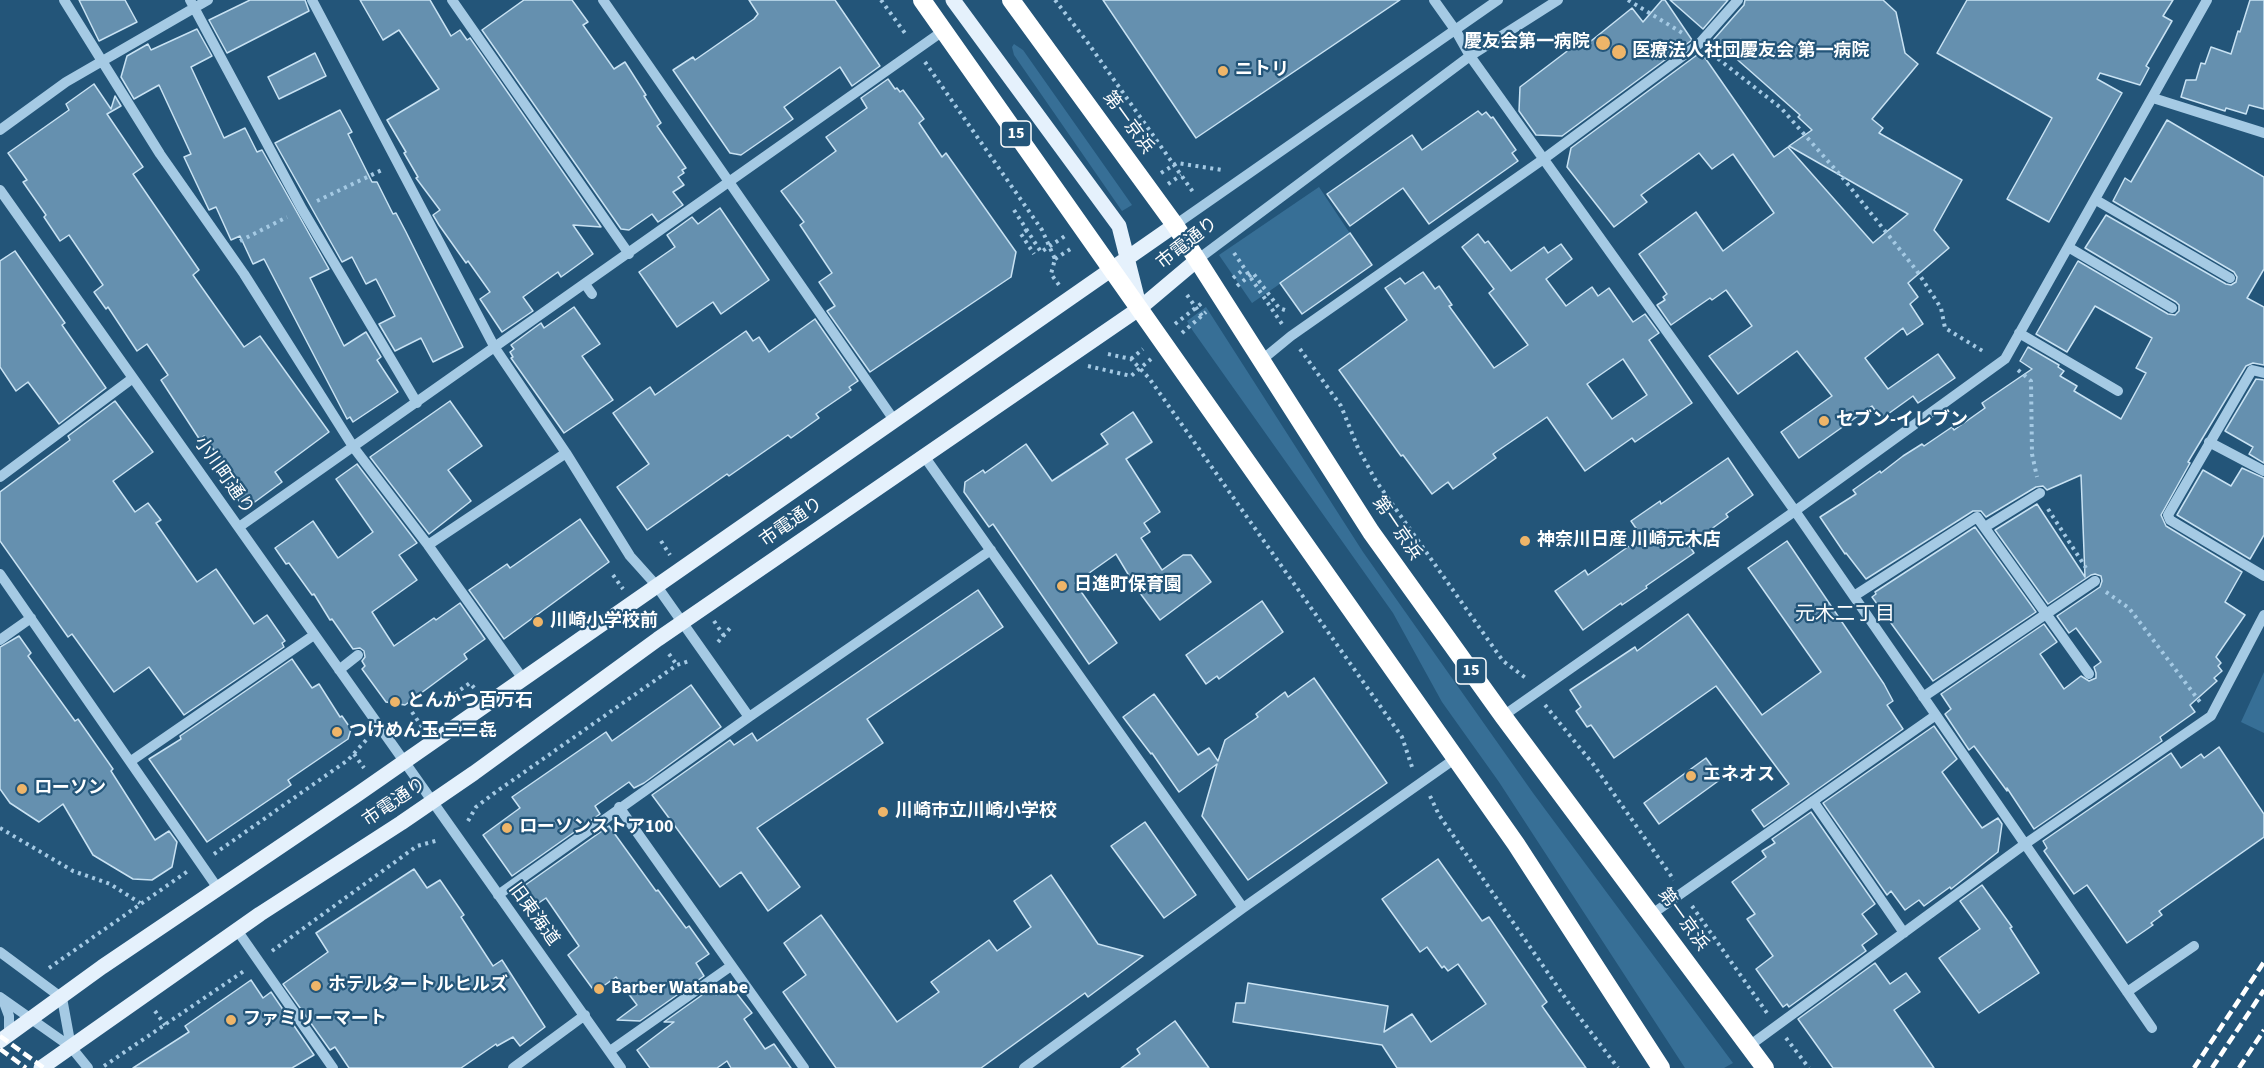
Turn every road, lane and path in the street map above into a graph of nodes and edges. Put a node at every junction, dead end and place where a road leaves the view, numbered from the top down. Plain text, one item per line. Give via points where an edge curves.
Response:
1 (64, 0) edge
2 (208, 0) edge
3 (312, 0) edge
4 (452, 0) edge
5 (603, 0) edge
6 (881, 0) edge
7 (922, 0) edge
8 (953, 0) edge
9 (1011, 0) edge
10 (1055, 0) edge
11 (1434, 0) edge
12 (1498, 0) edge
13 (1558, 0) edge
14 (1628, 0) edge
15 (1738, 0) edge
16 (2208, 0) edge
17 (192, 4) edge
18 (943, 31) junction
19 (1456, 31) junction
20 (1699, 44) junction
21 (916, 50) junction
22 (1470, 56) junction
23 (102, 60) junction
24 (2153, 98) junction
25 (0, 130) edge
26 (2264, 133) edge
27 (1545, 158) junction
28 (1177, 163) dead end
29 (1223, 171) dead end
30 (1173, 180) dead end
31 (729, 183) junction
32 (0, 190) edge
33 (2096, 200) junction
34 (1014, 210) dead end
35 (1175, 225) junction
36 (1027, 230) junction
37 (2068, 247) junction
38 (1041, 252) dead end
39 (628, 254) junction
40 (1034, 254) dead end
41 (1127, 258) junction
42 (1197, 260) junction
43 (1111, 269) junction
44 (1051, 274) dead end
45 (2230, 278) dead end
46 (585, 285) junction
47 (1236, 287) dead end
48 (1217, 291) junction
49 (592, 294) dead end
50 (1140, 308) junction
51 (2172, 308) dead end
52 (1210, 309) dead end
53 (1285, 310) dead end
54 (2019, 333) junction
55 (1291, 336) junction
56 (1164, 343) junction
57 (495, 348) junction
58 (1109, 354) dead end
59 (1131, 359) junction
60 (1263, 359) junction
61 (2005, 359) junction
62 (1082, 368) dead end
63 (2264, 373) edge
64 (133, 378) junction
65 (2118, 391) dead end
66 (417, 403) junction
67 (894, 420) junction
68 (2209, 442) junction
69 (354, 448) junction
70 (566, 453) junction
71 (924, 456) junction
72 (2264, 471) edge
73 (0, 477) edge
74 (2040, 493) junction
75 (1795, 511) junction
76 (239, 527) junction
77 (1985, 527) junction
78 (428, 545) junction
79 (991, 550) junction
80 (0, 574) edge
81 (2264, 576) edge
82 (2095, 581) junction
83 (656, 585) junction
84 (1854, 597) junction
85 (2046, 614) junction
86 (2264, 615) edge
87 (31, 618) junction
88 (682, 623) junction
89 (732, 627) dead end
90 (314, 634) junction
91 (0, 640) edge
92 (715, 645) dead end
93 (358, 656) dead end
94 (693, 660) dead end
95 (339, 669) junction
96 (2089, 674) dead end
97 (1526, 677) dead end
98 (523, 679) junction
99 (470, 683) dead end
100 (1923, 697) junction
101 (1544, 703) dead end
102 (436, 707) dead end
103 (1503, 716) junction
104 (1936, 716) junction
105 (2211, 716) junction
106 (748, 717) junction
107 (363, 742) dead end
108 (1455, 758) junction
109 (131, 761) junction
110 (404, 761) junction
111 (1414, 773) dead end
112 (418, 782) joint
113 (1427, 790) dead end
114 (1813, 801) junction
115 (432, 802) junction
116 (619, 807) junction
117 (467, 822) dead end
118 (0, 828) edge
119 (2025, 844) junction
120 (200, 862) junction
121 (219, 890) junction
122 (1683, 893) junction
123 (498, 895) junction
124 (140, 903) junction
125 (1243, 908) junction
126 (1652, 914) junction
127 (237, 930) junction
128 (101, 931) junction
129 (1904, 933) junction
130 (2194, 946) dead end
131 (0, 952) edge
132 (69, 954) dead end
133 (118, 956) junction
134 (731, 966) junction
135 (2127, 992) junction
136 (144, 995) junction
137 (2, 998) edge
138 (62, 998) junction
139 (1766, 1012) dead end
140 (585, 1015) junction
141 (29, 1019) junction
142 (165, 1025) dead end
143 (2152, 1028) dead end
144 (4, 1037) edge
145 (1791, 1043) dead end
146 (1749, 1046) junction
147 (71, 1047) junction
148 (610, 1051) junction
149 (41, 1068) edge
150 (88, 1068) edge
151 (333, 1068) edge
152 (513, 1068) edge
153 (621, 1068) edge
154 (804, 1068) edge
155 (1024, 1068) edge
156 (1618, 1068) edge
157 (1661, 1068) edge
158 (1765, 1068) edge
159 (1809, 1068) edge

1 - 23 street
2 - 17 street
3 - 57 street
4 - 39 street
5 - 31 street
6 - 21 path
7 - 18 highway, 15
8 - 41 main road via 1119,226
9 - 35 highway, 第一京浜 / 15
10 - 30 path via 1181,175
11 - 19 street
12 - 19 street, 市電通り
13 - 22 street, 市電通り
14 - 20 path
15 - 20 street
16 - 24 street
17 - 23 street
17 - 66 street via 302,209
18 - 21 street
18 - 43 highway, 15
19 - 22 street
19 - 35 street, 市電通り
20 - 27 street
20 - 61 path via 1781,108 1842,177 1917,271 1941,308 1945,328 1986,353
21 - 31 street
21 - 44 path via 1042,230 1055,259
22 - 27 street
22 - 42 street, 市電通り
23 - 25 street
23 - 69 street
24 - 26 street
24 - 33 street
27 - 55 street
27 - 75 street
28 - 29 path
31 - 39 street
31 - 67 street
32 - 64 street, 小川町通り
33 - 37 street
33 - 45 street
34 - 36 path
35 - 41 main road, 市電通り
35 - 42 highway, 第一京浜 / 15
36 - 38 path
36 - 40 path via 1022,234
37 - 51 street
37 - 54 street
39 - 46 street via 608,275
41 - 43 main road, 市電通り
41 - 50 main road
42 - 48 highway, 第一京浜 / 15
42 - 50 main road, 市電通り
43 - 50 highway, 15
43 - 67 main road, 市電通り
46 - 49 street
46 - 57 street
47 - 53 path via 1253,273 1279,308
48 - 55 path via 1244,268
48 - 56 path
48 - 60 highway, 第一京浜 / 15
50 - 56 highway, 15
50 - 71 main road, 市電通り
52 - 56 path
54 - 61 street
54 - 65 street
55 - 60 street
55 - 97 path via 1341,406 1376,481 1503,661
56 - 59 path
56 - 62 path via 1131,376 1089,366
56 - 108 highway, 15
57 - 66 street
57 - 70 street
58 - 59 path
59 - 111 path via 1149,378 1402,737
60 - 103 highway, 第一京浜 / 15 via 1371,532
61 - 74 path via 2031,381 2032,454
61 - 75 street
63 - 68 street via 2252,370
64 - 73 street
64 - 76 street, 小川町通り
66 - 69 street
67 - 83 main road, 市電通り
68 - 72 street
68 - 81 street via 2168,515 2170,520
69 - 76 street
69 - 78 street
70 - 78 street
70 - 83 street via 630,556
71 - 79 street
71 - 88 main road, 市電通り
74 - 77 street
74 - 82 path
75 - 84 street
75 - 103 street
76 - 90 street, 小川町通り
77 - 84 street via 1977,517
77 - 85 street
78 - 98 street
79 - 106 street
79 - 125 street
80 - 87 street
82 - 85 street
82 - 105 path via 2129,608
83 - 88 street
83 - 98 main road, 市電通り
84 - 100 street
85 - 96 street
85 - 100 street
86 - 105 street
87 - 91 street
87 - 109 street
88 - 106 street
88 - 115 main road, 市電通り
89 - 92 path
90 - 95 street, 小川町通り
90 - 109 street
93 - 95 street
94 - 117 path via 677,665 493,794 476,807
95 - 110 street, 小川町通り
98 - 110 main road, 市電通り
99 - 102 path
100 - 104 street
101 - 122 path via 1593,764
103 - 126 highway, 第一京浜 / 15
104 - 114 street
104 - 119 street
105 - 119 street
106 - 116 street
107 - 120 path via 348,760
108 - 125 street
108 - 157 highway, 15 via 1516,844
109 - 120 street
110 - 112 street, 小川町通り
110 - 121 main road, 市電通り
112 - 115 street, 旧東海道
113 - 156 path via 1439,815
114 - 122 street
114 - 129 street
115 - 123 street, 旧東海道
115 - 127 main road, 市電通り
116 - 123 street
116 - 134 street
118 - 124 path via 73,871 110,884
119 - 129 street
119 - 135 street
120 - 121 street
120 - 124 path
121 - 133 main road, 市電通り
122 - 126 street
122 - 139 path
123 - 140 street, 旧東海道
124 - 128 path
125 - 155 street
126 - 146 highway, 第一京浜 / 15
127 - 136 main road, 市電通り
127 - 151 street
128 - 132 path
128 - 133 path
129 - 146 street
130 - 135 street
131 - 138 street
133 - 138 main road, 市電通り
134 - 148 street
134 - 154 street
135 - 143 street
136 - 142 path
136 - 147 main road, 市電通り
137 - 141 street
137 - 144 street via 9,1016
138 - 141 main road, 市電通り
138 - 147 street
140 - 148 street, 旧東海道
140 - 152 street
141 - 144 main road, 市電通り
141 - 147 street
145 - 159 path
146 - 158 highway, 第一京浜 / 15
147 - 149 main road, 市電通り
147 - 150 street
148 - 153 street, 旧東海道

